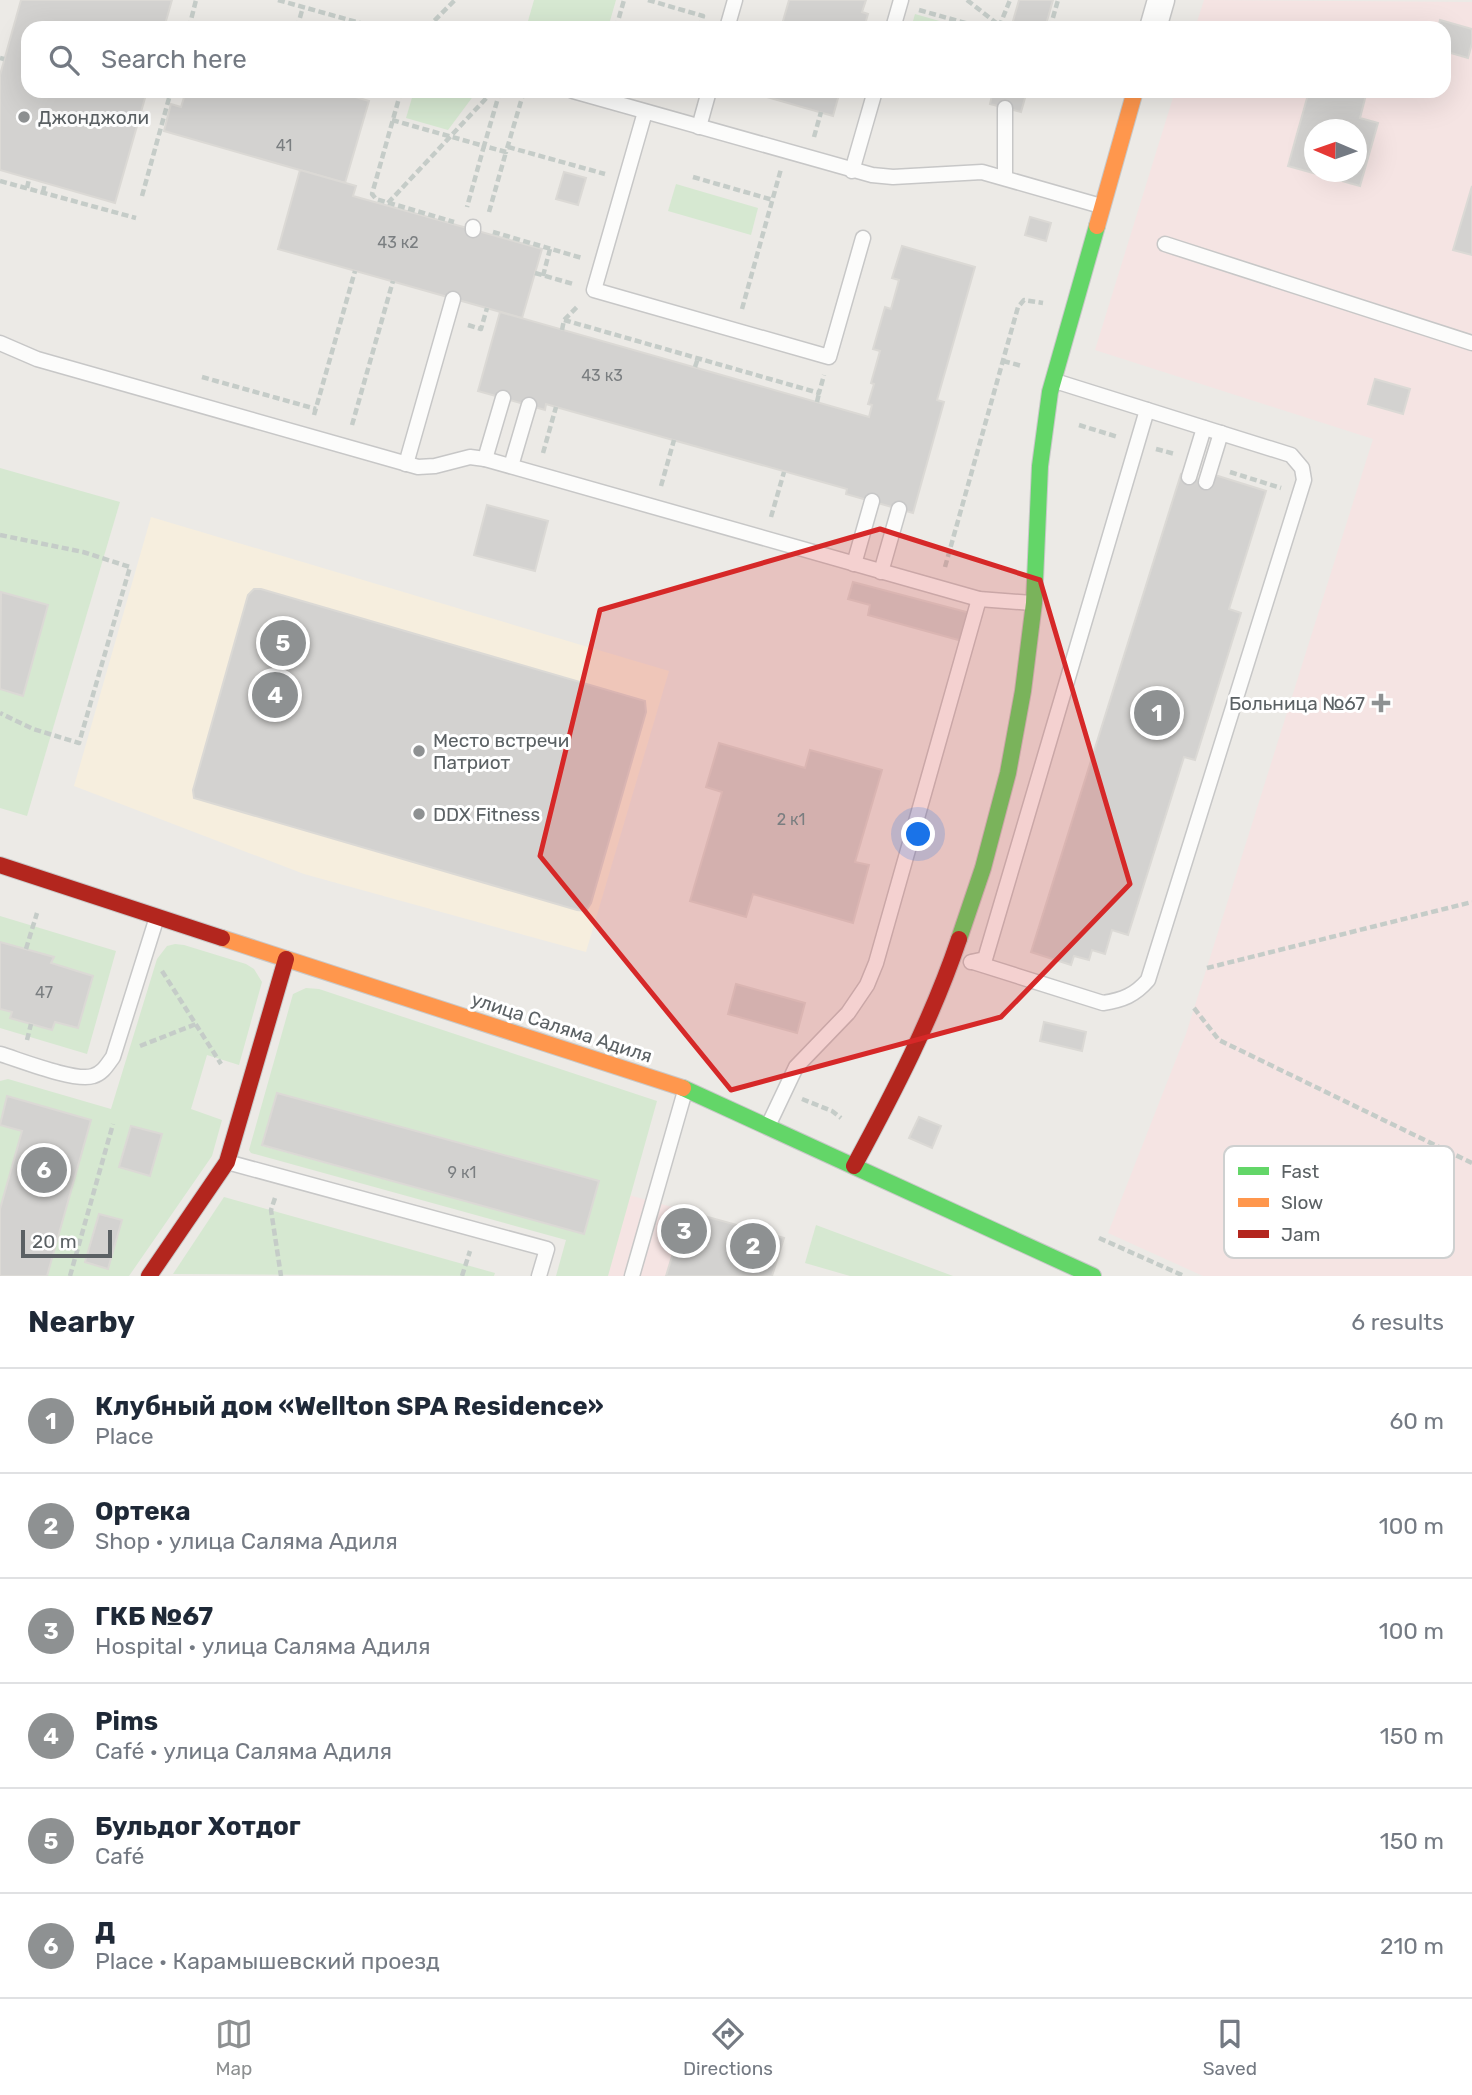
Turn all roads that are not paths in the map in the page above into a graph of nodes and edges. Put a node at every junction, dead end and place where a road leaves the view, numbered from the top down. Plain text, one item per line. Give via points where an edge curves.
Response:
1 (735, 0) edge
2 (1161, 0) edge
3 (900, 2) edge
4 (729, 21) edge
5 (895, 21) edge
6 (1155, 21) edge
7 (598, 98) edge
8 (707, 98) edge
9 (873, 98) edge
10 (1133, 98) edge
11 (1005, 108) dead end
12 (645, 111) junction
13 (699, 127) junction
14 (852, 170) junction
15 (1005, 178) junction
16 (1102, 206) junction
17 (863, 238) dead end
18 (1165, 244) dead end
19 (453, 299) dead end
20 (0, 343) edge
21 (1472, 343) edge
22 (1053, 380) junction
23 (503, 398) dead end
24 (529, 405) dead end
25 (1147, 410) junction
26 (1204, 428) junction
27 (1221, 433) junction
28 (485, 459) junction
29 (406, 464) junction
30 (511, 466) junction
31 (1189, 477) dead end
32 (1206, 482) dead end
33 (872, 501) dead end
34 (899, 509) dead end
35 (854, 564) junction
36 (881, 572) junction
37 (979, 599) junction
38 (1034, 603) junction
39 (0, 865) edge
40 (157, 916) junction
41 (286, 959) junction
42 (952, 960) junction
43 (974, 962) junction
44 (0, 1054) edge
45 (686, 1089) junction
46 (768, 1127) junction
47 (227, 1161) junction
48 (854, 1166) junction
49 (149, 1276) edge
50 (539, 1276) edge
51 (632, 1276) edge
52 (1093, 1276) edge

1 - 4 lane
2 - 6 street
3 - 5 lane
7 - 12 lane
8 - 13 lane
9 - 14 lane
10 - 16 street
11 - 15 lane
12 - 13 lane
12 - 17 lane via 594,290 829,357
13 - 14 lane
14 - 15 lane via 893,177 973,172
15 - 16 lane
16 - 22 street
18 - 21 lane
19 - 29 lane
20 - 29 lane via 37,359
22 - 25 lane
22 - 38 street via 1040,466
23 - 28 lane
24 - 30 lane
25 - 26 lane
25 - 43 lane via 985,959
26 - 27 lane
26 - 31 lane
27 - 32 lane
27 - 43 lane via 1291,455 1302,468 1304,480 1148,980 1122,1000 1102,1003
28 - 29 lane via 456,459 427,468
28 - 30 lane
30 - 35 lane
33 - 35 lane
34 - 36 lane
35 - 36 lane
36 - 37 lane
37 - 38 lane
37 - 46 lane via 872,974 848,1013 796,1068
38 - 42 street via 1008,773
39 - 40 street, улица Саляма Адиля
40 - 41 street, улица Саляма Адиля
40 - 44 lane via 113,1057 104,1071 77,1077
41 - 45 street, улица Саляма Адиля
41 - 47 street
42 - 43 lane
42 - 48 street via 905,1072
45 - 46 street, улица Саляма Адиля
45 - 51 lane
46 - 48 street, улица Саляма Адиля
47 - 49 street
47 - 50 lane via 547,1249
48 - 52 street, улица Саляма Адиля via 1047,1261

